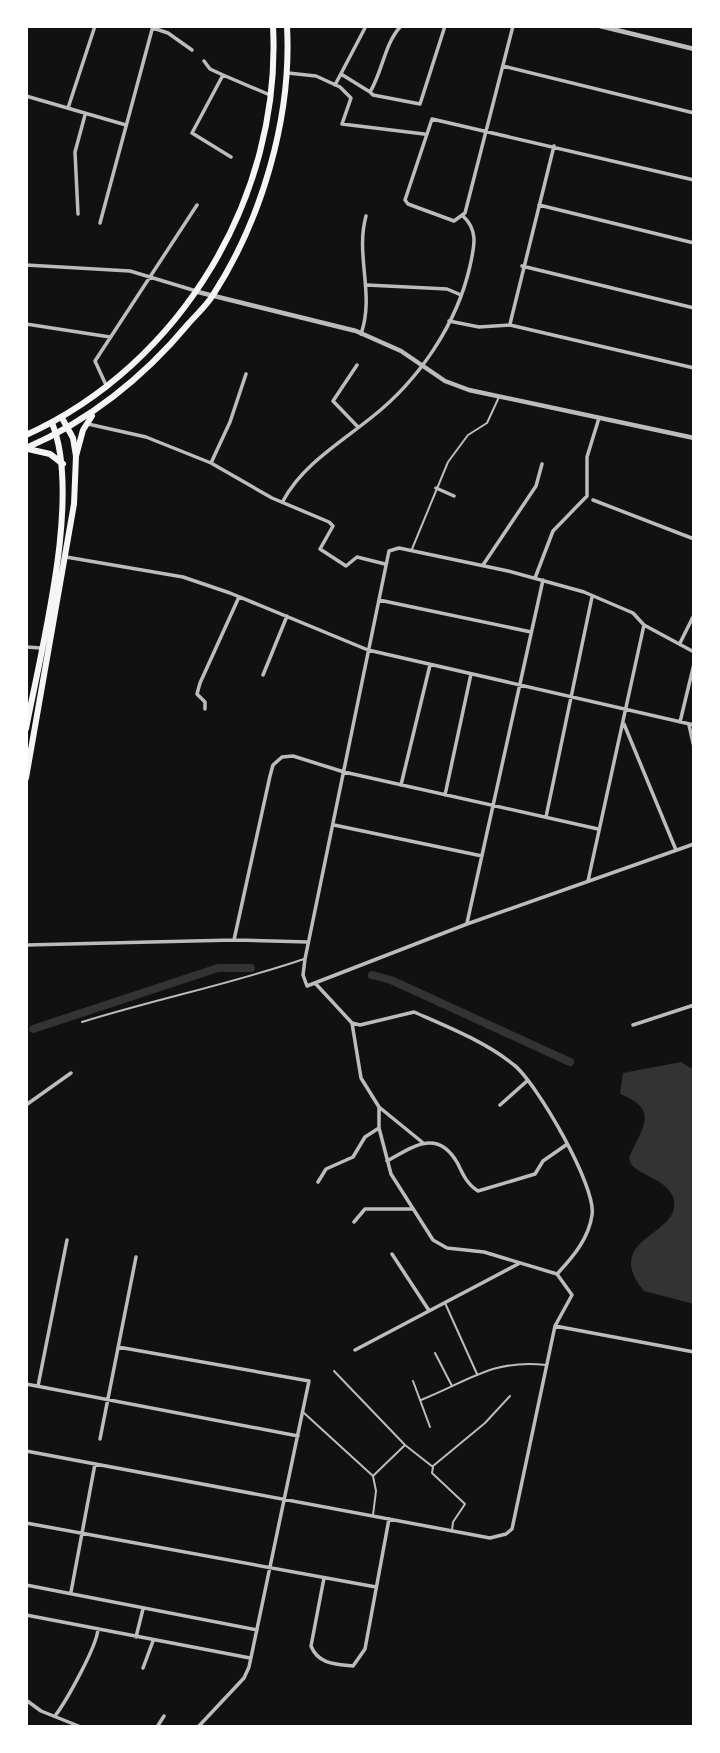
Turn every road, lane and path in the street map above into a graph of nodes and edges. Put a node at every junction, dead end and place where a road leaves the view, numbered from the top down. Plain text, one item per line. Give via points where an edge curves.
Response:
1 (94, 26) edge
2 (273, 26) edge
3 (287, 26) edge
4 (366, 26) edge
5 (401, 26) edge
6 (445, 26) edge
7 (513, 26) edge
8 (600, 26) edge
9 (153, 27) edge
10 (694, 49) edge
11 (192, 50) dead end
12 (204, 61) dead end
13 (503, 66) junction
14 (286, 73) junction
15 (341, 74) junction
16 (223, 75) junction
17 (335, 85) junction
18 (370, 92) junction
19 (26, 96) edge
20 (272, 96) junction
21 (68, 108) junction
22 (694, 113) edge
23 (85, 115) junction
24 (126, 125) junction
25 (486, 130) junction
26 (425, 134) junction
27 (554, 146) junction
28 (231, 157) dead end
29 (694, 180) edge
30 (248, 187) junction
31 (262, 191) junction
32 (197, 205) dead end
33 (539, 205) junction
34 (78, 214) dead end
35 (464, 215) junction
36 (366, 216) dead end
37 (100, 223) dead end
38 (694, 243) edge
39 (26, 265) edge
40 (522, 266) junction
41 (149, 277) junction
42 (367, 285) junction
43 (198, 292) junction
44 (461, 295) junction
45 (212, 296) junction
46 (694, 308) edge
47 (449, 321) junction
48 (26, 324) edge
49 (510, 325) junction
50 (361, 334) junction
51 (110, 337) junction
52 (357, 365) dead end
53 (421, 365) junction
54 (694, 368) edge
55 (246, 374) dead end
56 (107, 387) junction
57 (499, 397) junction
58 (97, 410) junction
59 (62, 418) junction
60 (599, 418) junction
61 (52, 423) junction
62 (86, 424) junction
63 (358, 427) junction
64 (69, 429) junction
65 (57, 434) junction
66 (26, 435) edge
67 (694, 438) edge
68 (26, 449) edge
69 (76, 456) junction
70 (211, 463) junction
71 (63, 464) junction
72 (542, 464) dead end
73 (436, 488) junction
74 (454, 496) dead end
75 (593, 500) dead end
76 (283, 501) junction
77 (694, 539) edge
78 (412, 550) junction
79 (66, 557) junction
80 (385, 564) junction
81 (482, 565) junction
82 (535, 578) junction
83 (543, 580) junction
84 (592, 596) junction
85 (239, 597) junction
86 (379, 600) junction
87 (694, 615) edge
88 (287, 616) junction
89 (644, 625) junction
90 (531, 632) junction
91 (680, 643) junction
92 (26, 647) edge
93 (41, 648) junction
94 (368, 650) junction
95 (694, 652) edge
96 (430, 664) junction
97 (694, 664) edge
98 (471, 674) junction
99 (263, 675) dead end
100 (520, 685) junction
101 (572, 695) junction
102 (624, 708) junction
103 (205, 709) dead end
104 (623, 722) junction
105 (680, 722) junction
106 (691, 725) edge
107 (26, 729) edge
108 (694, 747) edge
109 (344, 772) junction
110 (26, 778) edge
111 (401, 785) junction
112 (445, 795) junction
113 (493, 806) junction
114 (546, 817) junction
115 (334, 825) junction
116 (598, 829) junction
117 (694, 844) edge
118 (676, 850) junction
119 (482, 856) junction
120 (588, 881) junction
121 (467, 924) junction
122 (234, 940) junction
123 (308, 942) junction
124 (26, 945) edge
125 (305, 959) junction
126 (315, 983) junction
127 (694, 1005) edge
128 (82, 1022) dead end
129 (352, 1023) junction
130 (632, 1025) dead end
131 (71, 1073) dead end
132 (527, 1081) junction
133 (26, 1105) edge
134 (499, 1105) dead end
135 (379, 1107) junction
136 (379, 1128) junction
137 (422, 1142) junction
138 (566, 1144) junction
139 (387, 1161) junction
140 (318, 1182) dead end
141 (412, 1209) junction
142 (355, 1222) dead end
143 (67, 1240) dead end
144 (392, 1254) dead end
145 (136, 1257) dead end
146 (520, 1263) junction
147 (557, 1274) junction
148 (445, 1301) junction
149 (428, 1309) junction
150 (555, 1326) junction
151 (118, 1347) junction
152 (355, 1350) dead end
153 (694, 1352) edge
154 (435, 1353) dead end
155 (547, 1365) junction
156 (334, 1371) dead end
157 (478, 1375) junction
158 (413, 1381) dead end
159 (26, 1384) edge
160 (37, 1386) junction
161 (453, 1387) junction
162 (510, 1396) dead end
163 (108, 1400) junction
164 (421, 1400) junction
165 (303, 1412) junction
166 (430, 1427) dead end
167 (298, 1436) junction
168 (100, 1439) dead end
169 (405, 1444) junction
170 (26, 1451) edge
171 (95, 1464) junction
172 (433, 1467) junction
173 (373, 1476) junction
174 (286, 1500) junction
175 (373, 1516) junction
176 (389, 1519) junction
177 (26, 1523) edge
178 (452, 1531) junction
179 (82, 1533) junction
180 (270, 1569) junction
181 (324, 1578) junction
182 (26, 1585) edge
183 (376, 1587) junction
184 (71, 1592) junction
185 (143, 1609) junction
186 (26, 1615) edge
187 (98, 1629) junction
188 (257, 1630) junction
189 (136, 1637) junction
190 (153, 1641) junction
191 (250, 1658) junction
192 (143, 1668) dead end
193 (26, 1700) edge
194 (55, 1716) junction
195 (164, 1716) dead end
196 (78, 1726) edge
197 (157, 1727) edge
198 (198, 1727) edge

1 - 21 street
2 - 20 main road
3 - 14 main road
4 - 15 street
5 - 18 street
6 - 18 street via 420,104
7 - 13 street
8 - 10 street
9 - 11 street
9 - 24 street
12 - 16 street
13 - 22 street
13 - 25 street
14 - 17 street via 316,76
14 - 31 main road via 279,126
15 - 17 street
15 - 18 street
16 - 20 street
16 - 28 street via 191,134
17 - 26 street via 351,98 342,124
19 - 21 street
20 - 30 main road
21 - 23 street
23 - 24 street
23 - 34 street via 75,152
24 - 37 street
25 - 26 street via 432,118
25 - 27 street
25 - 35 street
26 - 35 street via 406,202 454,221
27 - 29 street
27 - 33 street
30 - 31 main road
30 - 43 main road via 232,229
31 - 45 main road
32 - 41 street
33 - 38 street
33 - 40 street
35 - 44 street via 474,230 475,244
36 - 42 street via 361,240
39 - 41 street via 130,271
40 - 46 street
40 - 49 street
41 - 43 street
41 - 51 street
42 - 44 street via 447,289
42 - 50 street via 368,309
43 - 45 street
43 - 56 main road via 166,332
44 - 47 street
45 - 50 street
45 - 58 main road via 148,366
47 - 49 street via 479,327
47 - 53 street
48 - 51 street
49 - 54 street
50 - 53 street
51 - 56 street via 95,360
52 - 63 street via 333,401
53 - 57 street via 449,383
53 - 63 street via 411,380
55 - 70 street
56 - 59 main road
57 - 60 street
57 - 73 lane via 487,423 468,435 448,462
58 - 62 main road
58 - 64 main road
59 - 61 main road
59 - 64 main road
60 - 67 street
60 - 82 street via 587,457 587,496 553,531
61 - 65 main road
61 - 66 main road
62 - 69 main road
62 - 70 street via 146,437
63 - 76 street via 309,468
64 - 65 main road
64 - 69 main road
65 - 68 main road
65 - 71 main road
68 - 71 main road via 50,454
69 - 79 main road
70 - 76 street
71 - 93 main road via 64,500
72 - 81 street via 536,486
73 - 74 street
73 - 78 lane
75 - 77 street
76 - 80 street via 329,522 332,528 320,549 326,556 347,566 357,557
78 - 80 street via 394,548 386,555
78 - 81 street
79 - 85 street via 183,577
79 - 110 main road
80 - 86 street
81 - 82 street
82 - 83 street
83 - 84 street
83 - 90 street
84 - 89 street via 633,613
84 - 101 street
85 - 88 street
85 - 103 street via 197,692
86 - 90 street
86 - 94 street
87 - 91 street
88 - 94 street
88 - 99 street
89 - 91 street
89 - 102 street
90 - 100 street
91 - 95 street
92 - 93 street
93 - 107 main road
94 - 96 street
94 - 109 street
96 - 98 street
96 - 111 street
97 - 105 street
98 - 100 street
98 - 112 street
100 - 101 street
100 - 113 street
101 - 102 street
101 - 114 street
102 - 104 street
102 - 105 street
104 - 116 street
104 - 118 street
105 - 106 street
106 - 108 street
109 - 111 street
109 - 115 street
109 - 122 street via 293,757 282,757 273,765
111 - 112 street
112 - 113 street
113 - 114 street
113 - 119 street
114 - 116 street
115 - 119 street
115 - 123 street
116 - 120 street
117 - 118 street
118 - 120 street
119 - 121 street
120 - 121 street
121 - 126 street
122 - 123 street
122 - 124 street
123 - 125 street
125 - 126 street via 307,986
125 - 128 lane
126 - 129 street
127 - 130 street
129 - 132 street via 414,1012 498,1054
129 - 135 street via 361,1077
131 - 133 street
132 - 134 street
132 - 138 street
135 - 136 street
135 - 137 street
136 - 139 street
136 - 140 street via 365,1137 353,1157 326,1169
137 - 138 street via 450,1150 470,1186 478,1191 535,1174 542,1161
137 - 139 street
138 - 147 street via 591,1195 593,1213 575,1256
139 - 141 street
141 - 142 street via 365,1209
141 - 146 street via 433,1240 447,1248 484,1252
143 - 160 street
144 - 149 street
145 - 151 street
146 - 147 street
146 - 148 street
147 - 150 street via 572,1294
148 - 149 street
148 - 157 lane
149 - 152 street
150 - 153 street
150 - 155 street
151 - 163 street
151 - 165 street via 309,1381
154 - 161 lane
155 - 157 lane via 516,1362
155 - 178 street via 512,1529 491,1538
156 - 169 lane
157 - 161 lane
158 - 164 lane
159 - 160 street
160 - 163 street
161 - 164 lane
162 - 172 lane
163 - 167 street
163 - 168 street
164 - 166 lane
165 - 167 street
165 - 173 lane
167 - 174 street
169 - 172 lane
169 - 173 lane
170 - 171 street
171 - 174 street
171 - 179 street
172 - 178 lane via 432,1473 465,1504
173 - 175 lane
174 - 175 street
174 - 180 street
175 - 176 street
176 - 178 street
176 - 183 street
177 - 179 street
179 - 180 street
179 - 184 street
180 - 181 street
180 - 188 street
181 - 183 street
181 - 183 street via 311,1646 314,1656 326,1662 353,1666 360,1660
182 - 184 street
184 - 185 street
185 - 188 street
185 - 189 street
186 - 187 street
187 - 189 street
187 - 194 street via 97,1642
188 - 191 street
189 - 190 street
190 - 191 street
190 - 192 street
191 - 198 street via 244,1678
193 - 194 street
194 - 196 street
195 - 197 street

